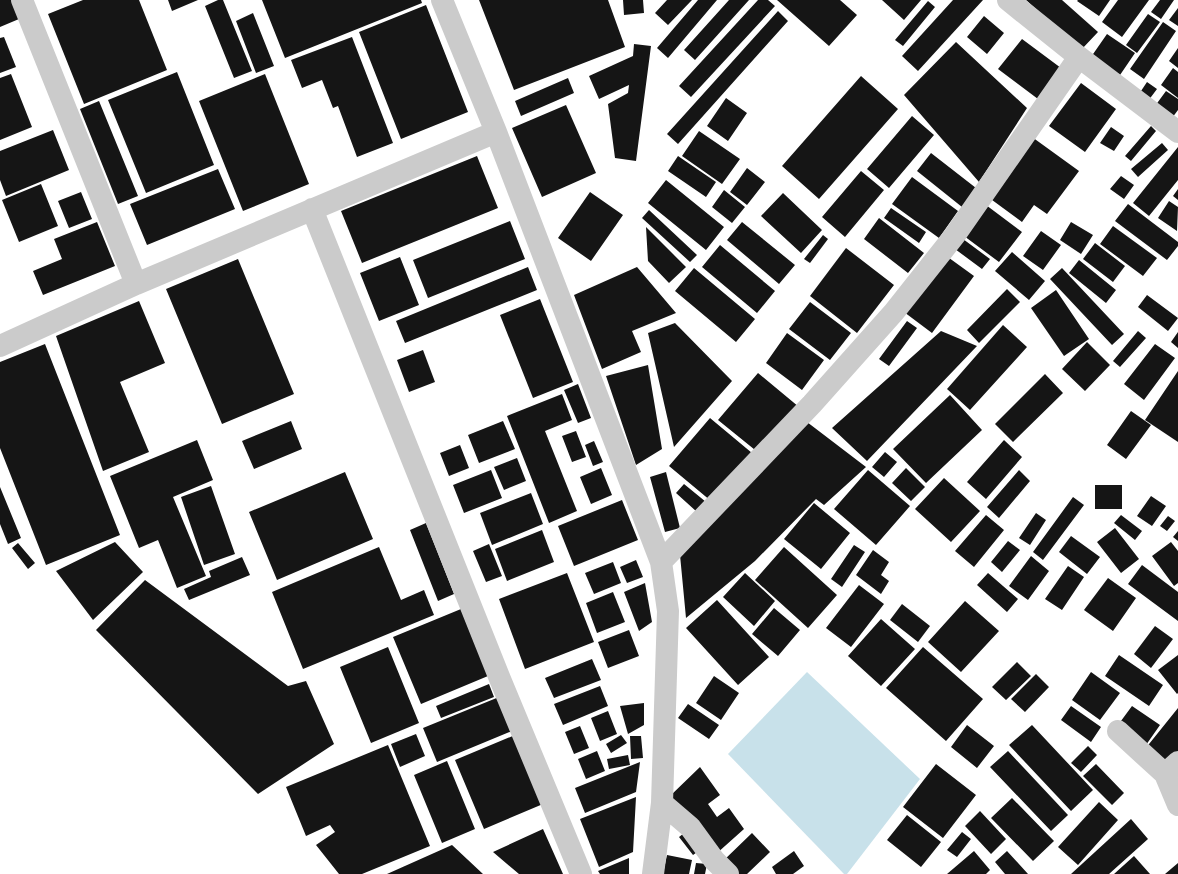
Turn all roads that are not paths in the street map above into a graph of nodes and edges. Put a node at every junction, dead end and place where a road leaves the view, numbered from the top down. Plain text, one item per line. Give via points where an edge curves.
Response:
1 (22, 0) edge
2 (442, 0) edge
3 (1008, 0) edge
4 (1079, 57) junction
5 (496, 132) junction
6 (1178, 132) edge
7 (312, 209) junction
8 (136, 284) junction
9 (0, 346) edge
10 (661, 562) junction
11 (1118, 731) dead end
12 (1171, 768) edge
13 (662, 803) junction
14 (1178, 805) edge
15 (581, 874) edge
16 (654, 874) edge
17 (728, 874) edge

1 - 8 street
2 - 5 street
3 - 4 street
4 - 6 street
4 - 10 street via 955,235 894,312 812,404
5 - 7 street
5 - 10 street
7 - 8 street
7 - 15 street
8 - 9 street
10 - 13 street via 668,611
11 - 12 street
12 - 14 street
13 - 16 street
13 - 17 street via 690,827 714,860

